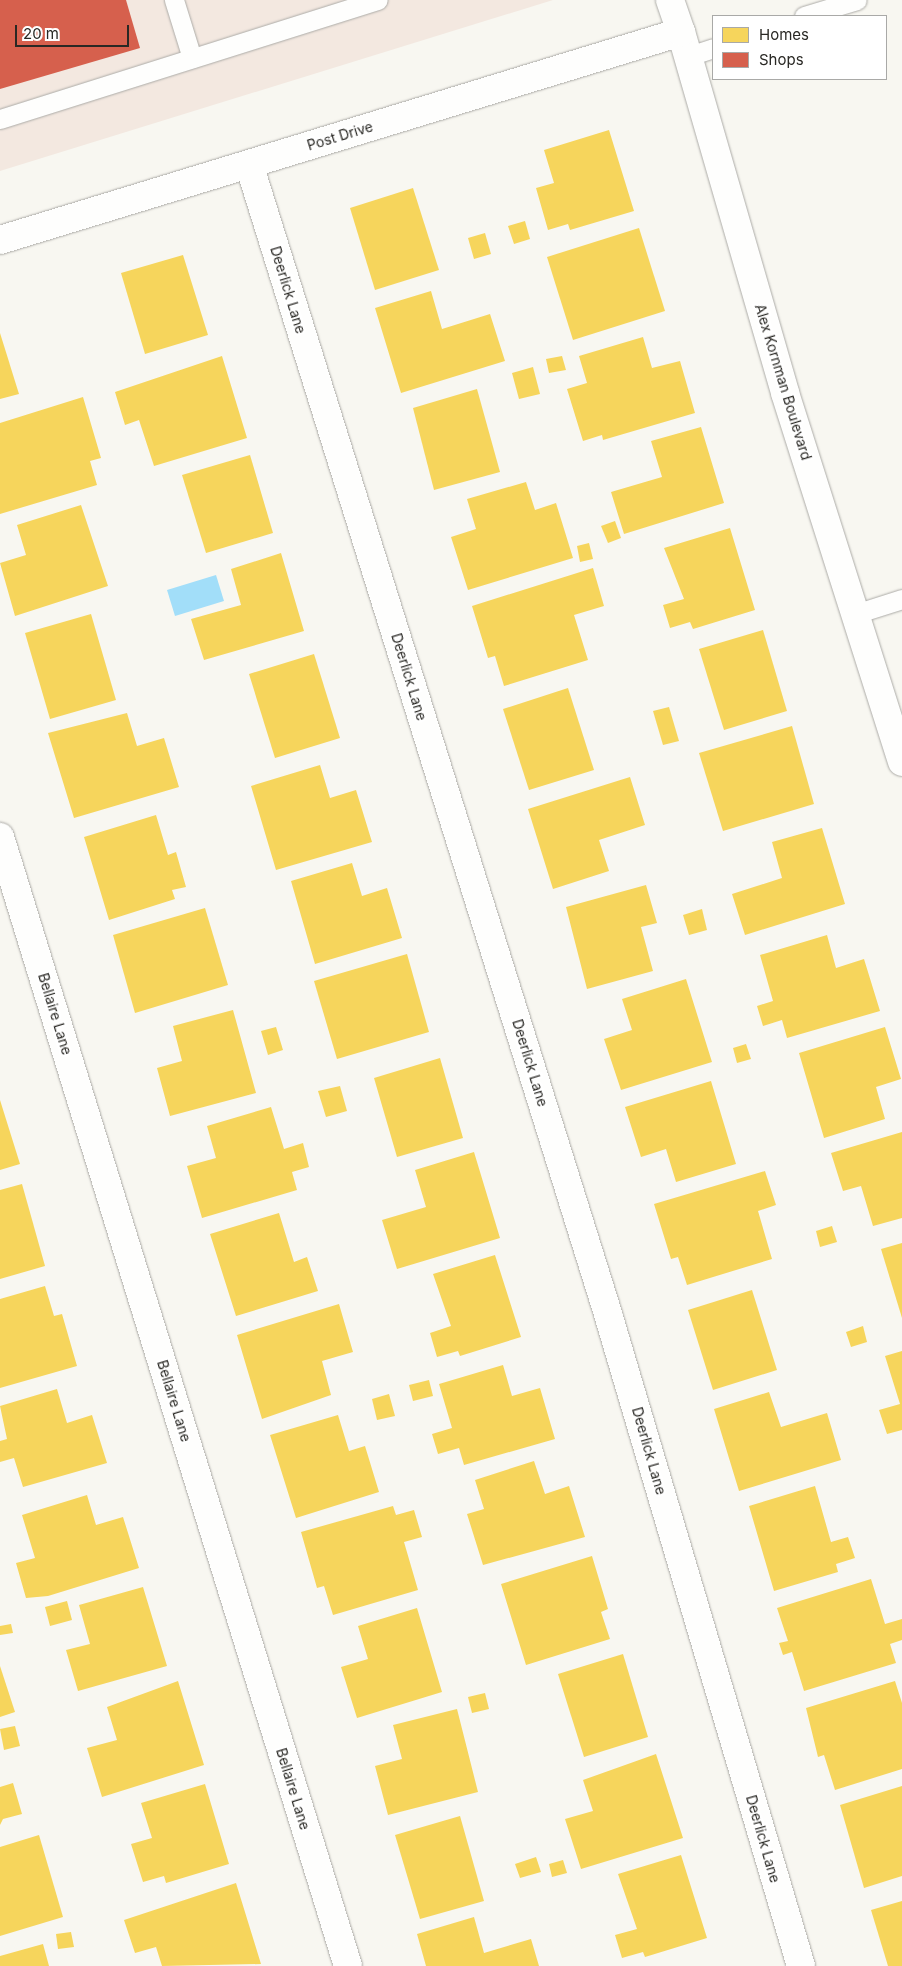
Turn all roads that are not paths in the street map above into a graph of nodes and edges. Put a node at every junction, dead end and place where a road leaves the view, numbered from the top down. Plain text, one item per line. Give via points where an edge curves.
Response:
1 (174, 0) edge
2 (378, 0) edge
3 (670, 0) edge
4 (857, 0) edge
5 (807, 15) edge
6 (694, 45) edge
7 (192, 58) junction
8 (0, 119) edge
9 (249, 164) junction
10 (0, 240) edge
11 (902, 599) edge
12 (855, 614) junction
13 (902, 762) edge
14 (0, 837) edge
15 (348, 1966) edge
16 (801, 1966) edge

1 - 7 lane
2 - 7 lane
3 - 6 street, Alex Kornman Boulevard
4 - 5 lane
6 - 9 street, Post Drive
6 - 12 street, Alex Kornman Boulevard via 786,393
7 - 8 lane
9 - 10 street, Post Drive
9 - 16 street, Deerlick Lane via 605,1304
11 - 12 lane
12 - 13 street, Alex Kornman Boulevard
14 - 15 street, Bellaire Lane

